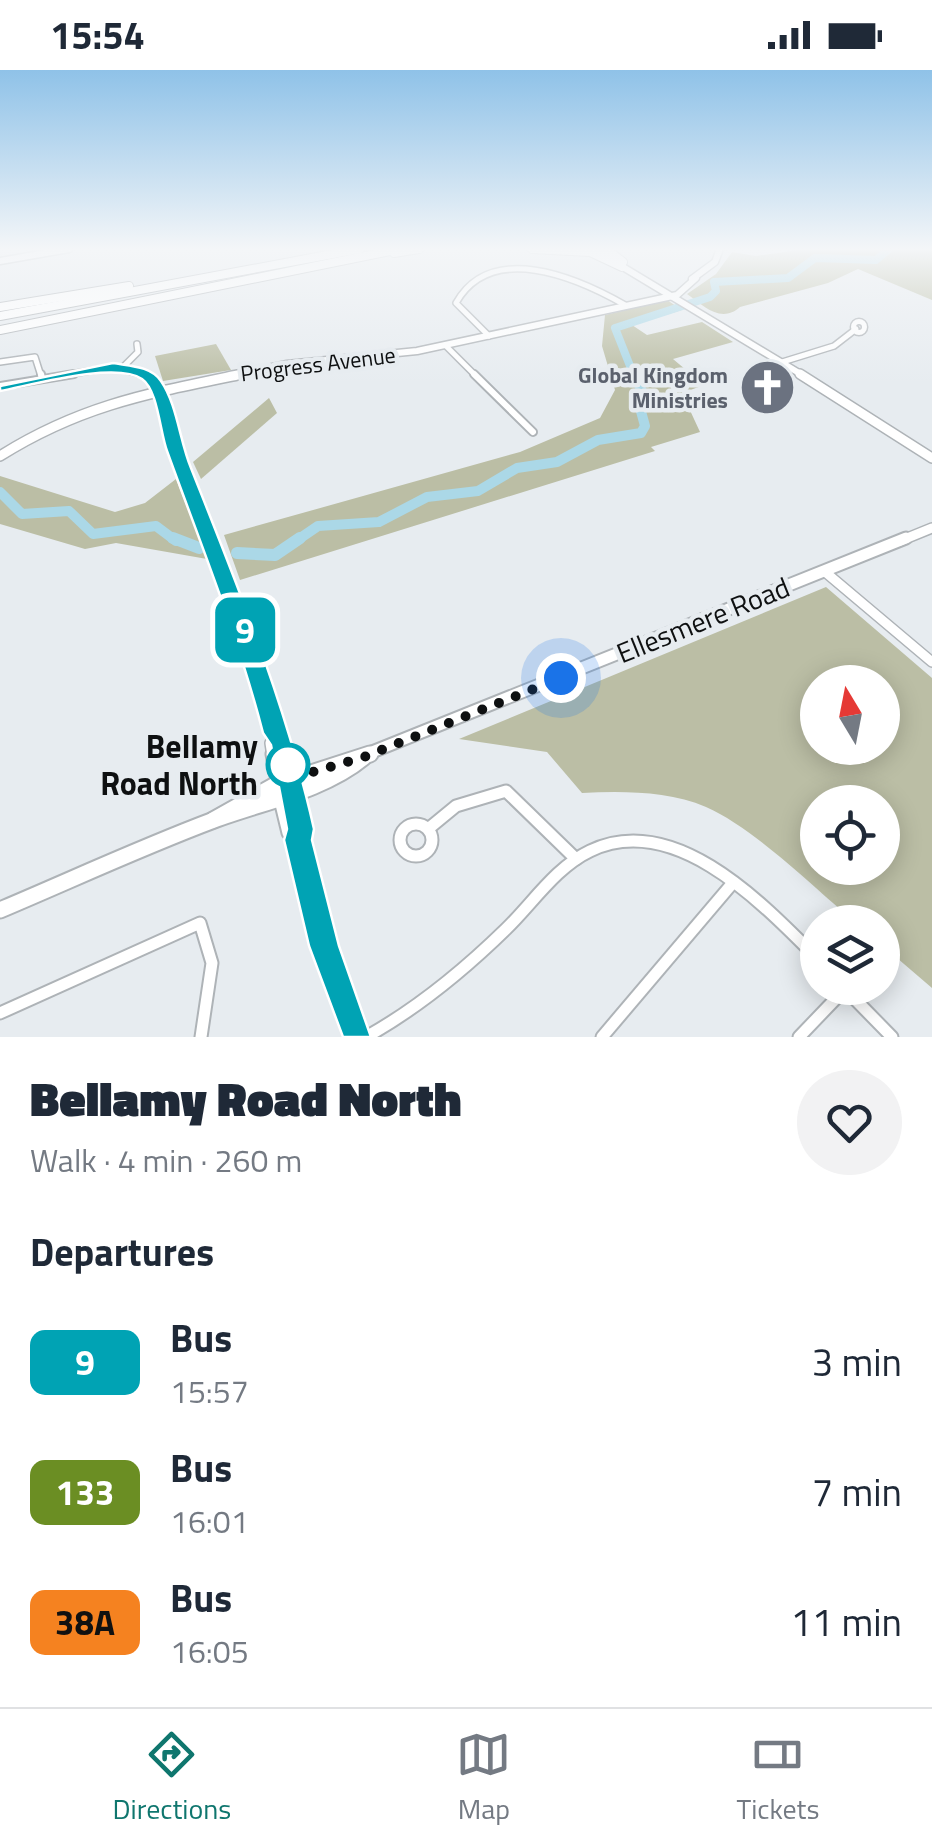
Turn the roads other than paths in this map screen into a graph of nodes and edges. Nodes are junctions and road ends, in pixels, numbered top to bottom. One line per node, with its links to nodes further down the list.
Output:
1 (117, 294): 11 (highway)
2 (128, 294): 11 (highway)
3 (135, 294): 11 (highway)
4 (176, 294): 11 (highway)
5 (460, 294): 13 (street)
6 (606, 294): 10 (street)
7 (670, 294): 9 (main road)
8 (684, 294): 9 (main road, Progress Avenue)
9 (680, 300): 10 (main road, Progress Avenue); 17 (main road)
10 (625, 305): 13 (main road, Progress Avenue)
11 (0, 319)
12 (856, 329): 17 (street)
13 (489, 336): 15 (main road, Progress Avenue)
14 (137, 344): 18 (street)
15 (446, 346): 21 (main road, Progress Avenue); 22 (street)
16 (0, 362): 19 (street)
17 (780, 362): 24 (main road)
18 (122, 368): 19 (street); 21 (street)
19 (42, 378): 20 (street)
20 (0, 386)
21 (159, 392): 23 (main road, Progress Avenue); 28 (street)
22 (533, 432)
23 (0, 456)
24 (932, 458)
25 (932, 528): 26 (main road, Ellesmere Road)
26 (824, 572): 27 (street); 28 (main road, Ellesmere Road)
27 (932, 662)
28 (286, 788): 32 (main road, Ellesmere Road); 38 (street)
29 (428, 829): 30 (street)
30 (576, 860): 31 (street); 39 (street)
31 (731, 885): 33 (street); 40 (street)
32 (0, 910)
33 (800, 944)
34 (829, 1005): 41 (street)
35 (861, 1005): 42 (street)
36 (0, 1013): 37 (street)
37 (200, 1037)
38 (355, 1037)
39 (366, 1037)
40 (602, 1037)
41 (799, 1037)
42 (892, 1037)

